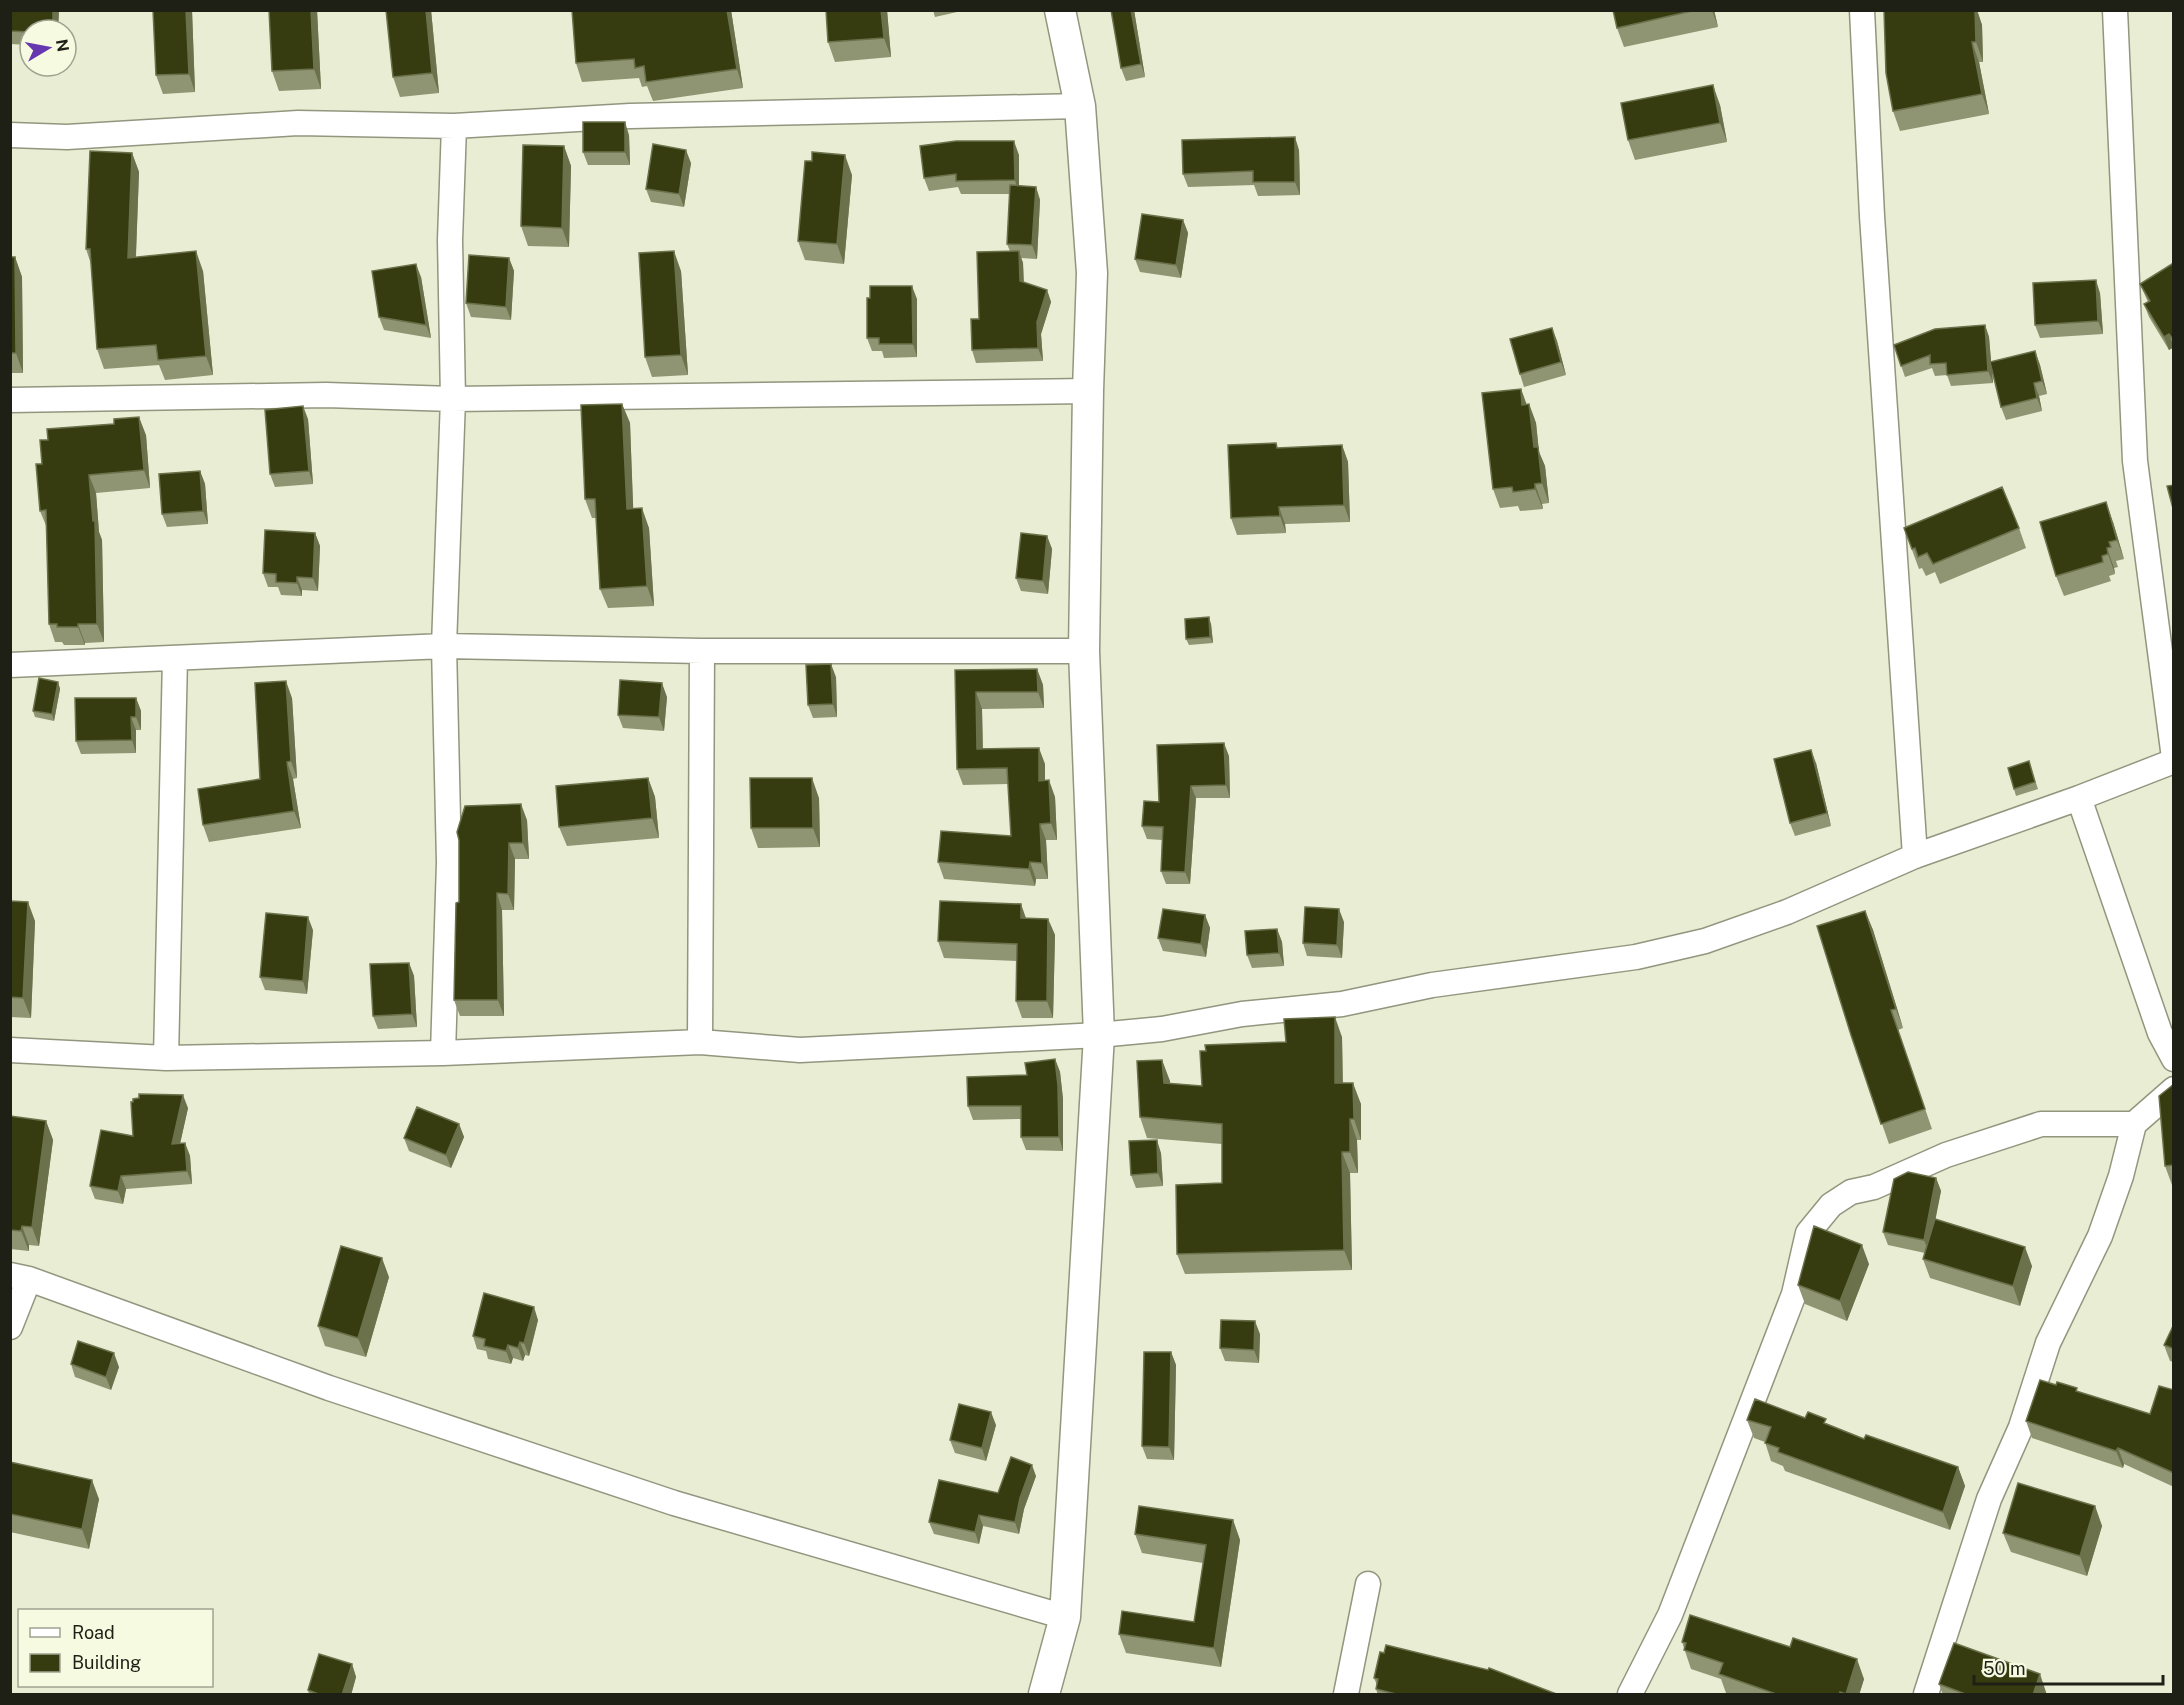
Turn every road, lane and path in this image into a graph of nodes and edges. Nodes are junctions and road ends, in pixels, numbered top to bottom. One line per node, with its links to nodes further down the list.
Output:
1 (1060, 10): 4 (street)
2 (1862, 10): 17 (street)
3 (2115, 10): 15 (street)
4 (1080, 106): 5 (street); 7 (street)
5 (454, 126): 6 (street); 8 (street)
6 (10, 135)
7 (1088, 391): 8 (street); 12 (street)
8 (453, 399): 9 (street); 10 (street)
9 (10, 400)
10 (444, 646): 11 (street); 13 (street); 21 (street)
11 (702, 651): 12 (street); 19 (street)
12 (1084, 651): 18 (street)
13 (175, 658): 14 (street); 22 (street)
14 (10, 665)
15 (2174, 759): 16 (street)
16 (2079, 798): 17 (street); 23 (street)
17 (1915, 856): 18 (street)
18 (1099, 1035): 19 (street); 29 (street)
19 (700, 1042): 21 (street)
20 (10, 1050): 22 (street)
21 (443, 1053): 22 (street)
22 (165, 1058)
23 (2174, 1059)
24 (2174, 1089): 25 (street)
25 (2134, 1124): 32 (street); 33 (street)
26 (20, 1277): 27 (street); 29 (street)
27 (10, 1327)
28 (1368, 1584): 31 (street)
29 (1065, 1617): 30 (street)
30 (1044, 1695)
31 (1346, 1695)
32 (1630, 1695)
33 (1926, 1695)

